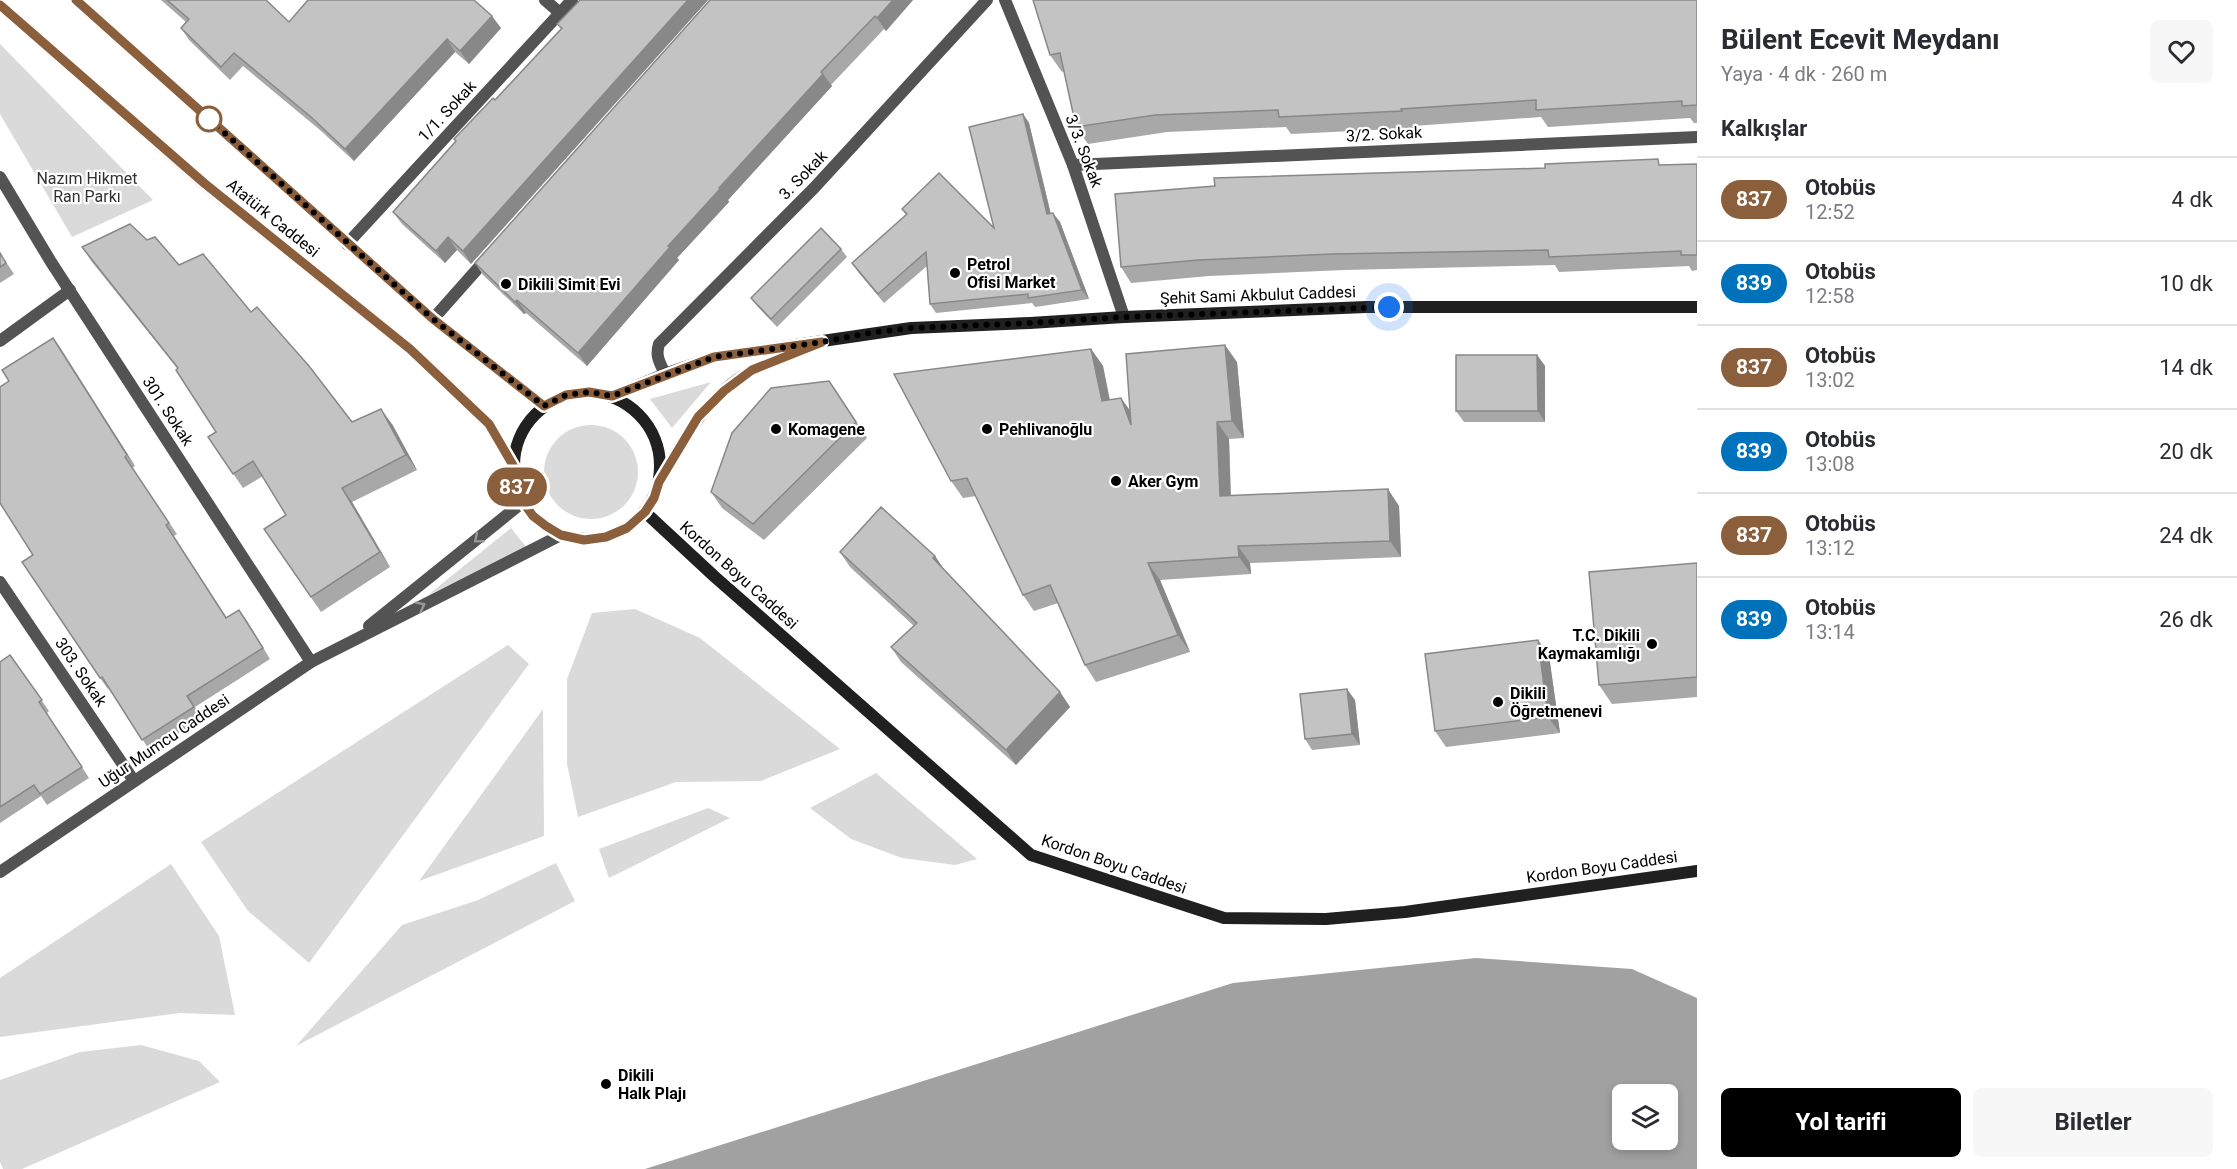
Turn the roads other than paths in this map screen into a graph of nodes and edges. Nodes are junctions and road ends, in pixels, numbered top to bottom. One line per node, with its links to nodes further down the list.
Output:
1 (75, 0): 11 (main road, Atatürk Caddesi)
2 (545, 0): 7 (street)
3 (572, 0): 7 (street, 1/1. Sokak)
4 (987, 0): 19 (street, 3. Sokak)
5 (1005, 0): 9 (street, 3/3. Sokak)
6 (0, 5): 22 (main road, Atatürk Caddesi)
7 (560, 14): 11 (street, 1/1. Sokak)
8 (1697, 136): 9 (street, 3/2. Sokak)
9 (1073, 165): 15 (street, 3/3. Sokak)
10 (0, 177): 13 (street, 301. Sokak)
11 (347, 244): 16 (main road, Atatürk Caddesi)
12 (495, 250): 16 (street)
13 (70, 290): 17 (street); 29 (street, 301. Sokak)
14 (1697, 307): 15 (main road, Şehit Sami Akbulut Caddesi)
15 (1124, 317): 18 (main road, Şehit Sami Akbulut Caddesi)
16 (433, 319): 21 (main road, Atatürk Caddesi)
17 (0, 341)
18 (822, 342): 19 (main road, Şehit Sami Akbulut Caddesi); 23 (main road, Şehit Sami Akbulut Caddesi)
19 (665, 374): 20 (main road, Şehit Sami Akbulut Caddesi)
20 (612, 396): 21 (main road); 23 (main road)
21 (544, 406): 22 (main road)
22 (514, 467): 24 (main road)
23 (659, 482): 25 (main road)
24 (523, 502): 26 (main road); 28 (street, Uğur Mumcu Caddesi, one-way to 28)
25 (645, 512): 26 (main road); 31 (main road, Kordon Boyu Caddesi)
26 (561, 535): 28 (street, Uğur Mumcu Caddesi, one-way to 26)
27 (0, 582): 30 (street, 303. Sokak)
28 (350, 642): 29 (street, Uğur Mumcu Caddesi)
29 (311, 662): 30 (street, Uğur Mumcu Caddesi)
30 (134, 781): 32 (street, Uğur Mumcu Caddesi)
31 (1697, 871)
32 (0, 872)

